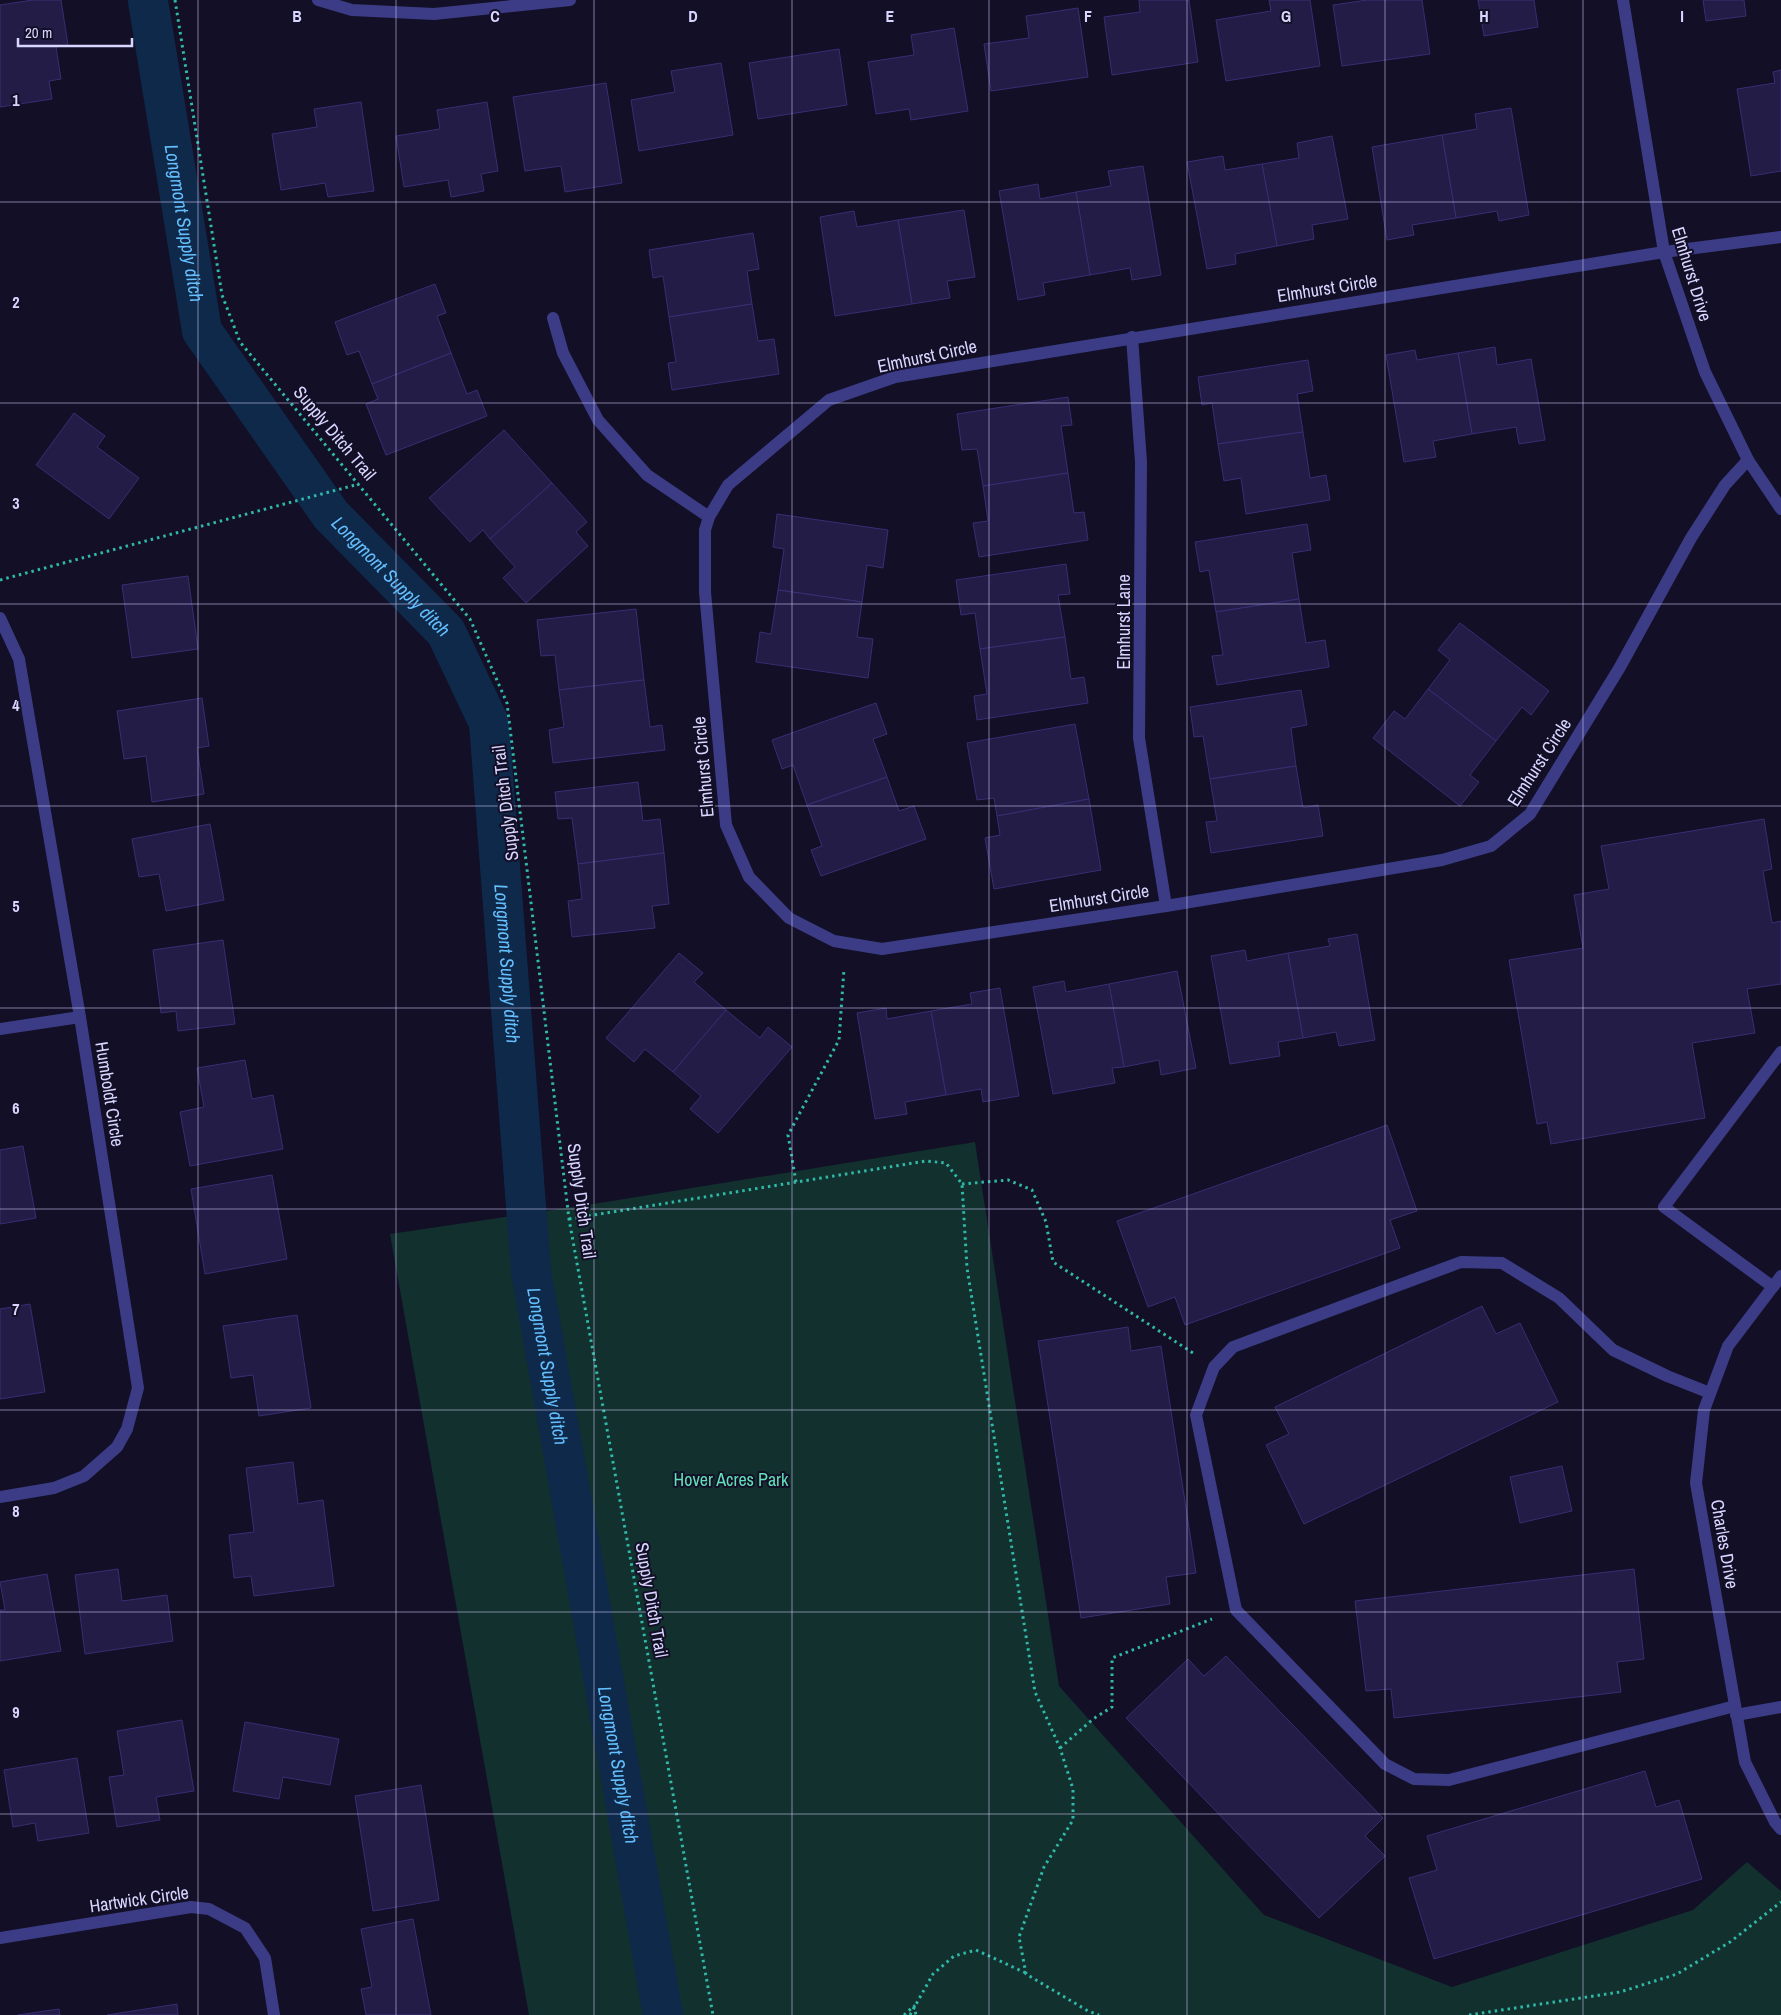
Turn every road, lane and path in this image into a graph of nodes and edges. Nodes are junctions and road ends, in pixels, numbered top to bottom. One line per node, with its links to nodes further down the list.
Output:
1 (175, 0): 10 (path, Supply Ditch Trail)
2 (318, 0): 4 (street)
3 (1623, 0): 6 (street, Elmhurst Drive)
4 (563, 1)
5 (1781, 237): 6 (street, Elmhurst Circle)
6 (1664, 252): 8 (street, Elmhurst Circle); 9 (street, Elmhurst Drive)
7 (553, 318): 12 (street)
8 (1132, 337): 12 (street, Elmhurst Circle); 15 (street, Elmhurst Lane)
9 (1748, 460): 11 (street, Elmhurst Drive); 15 (street, Elmhurst Circle)
10 (360, 484): 13 (path); 22 (path, Supply Ditch Trail)
11 (1781, 509)
12 (710, 517): 16 (street, Elmhurst Circle)
13 (0, 580)
14 (0, 618): 17 (street, Humboldt Circle)
15 (1166, 906): 16 (street, Elmhurst Circle)
16 (846, 943): 20 (path)
17 (80, 1017): 18 (street); 27 (street, Humboldt Circle)
18 (0, 1029)
19 (1781, 1052): 24 (street)
20 (796, 1182): 21 (path); 22 (path)
21 (962, 1184): 25 (path); 31 (path)
22 (569, 1219): 37 (path, Supply Ditch Trail)
23 (1781, 1276): 24 (street, Charles Drive)
24 (1773, 1287): 26 (street, Charles Drive)
25 (1214, 1367): 26 (street); 28 (street)
26 (1710, 1393): 30 (street, Charles Drive)
27 (0, 1497)
28 (1236, 1610): 30 (street); 31 (path)
29 (1781, 1706): 30 (street)
30 (1736, 1711): 32 (street, Charles Drive)
31 (1060, 1748): 35 (path)
32 (1781, 1829)
33 (1781, 1902): 43 (path)
34 (0, 1938): 38 (street, Hartwick Circle)
35 (1026, 1974): 36 (path); 42 (path)
36 (914, 2006): 39 (path); 40 (path); 41 (path)
37 (713, 2014)
38 (274, 2015)
39 (904, 2015)
40 (910, 2015)
41 (916, 2015)
42 (1099, 2015)
43 (1469, 2015)

